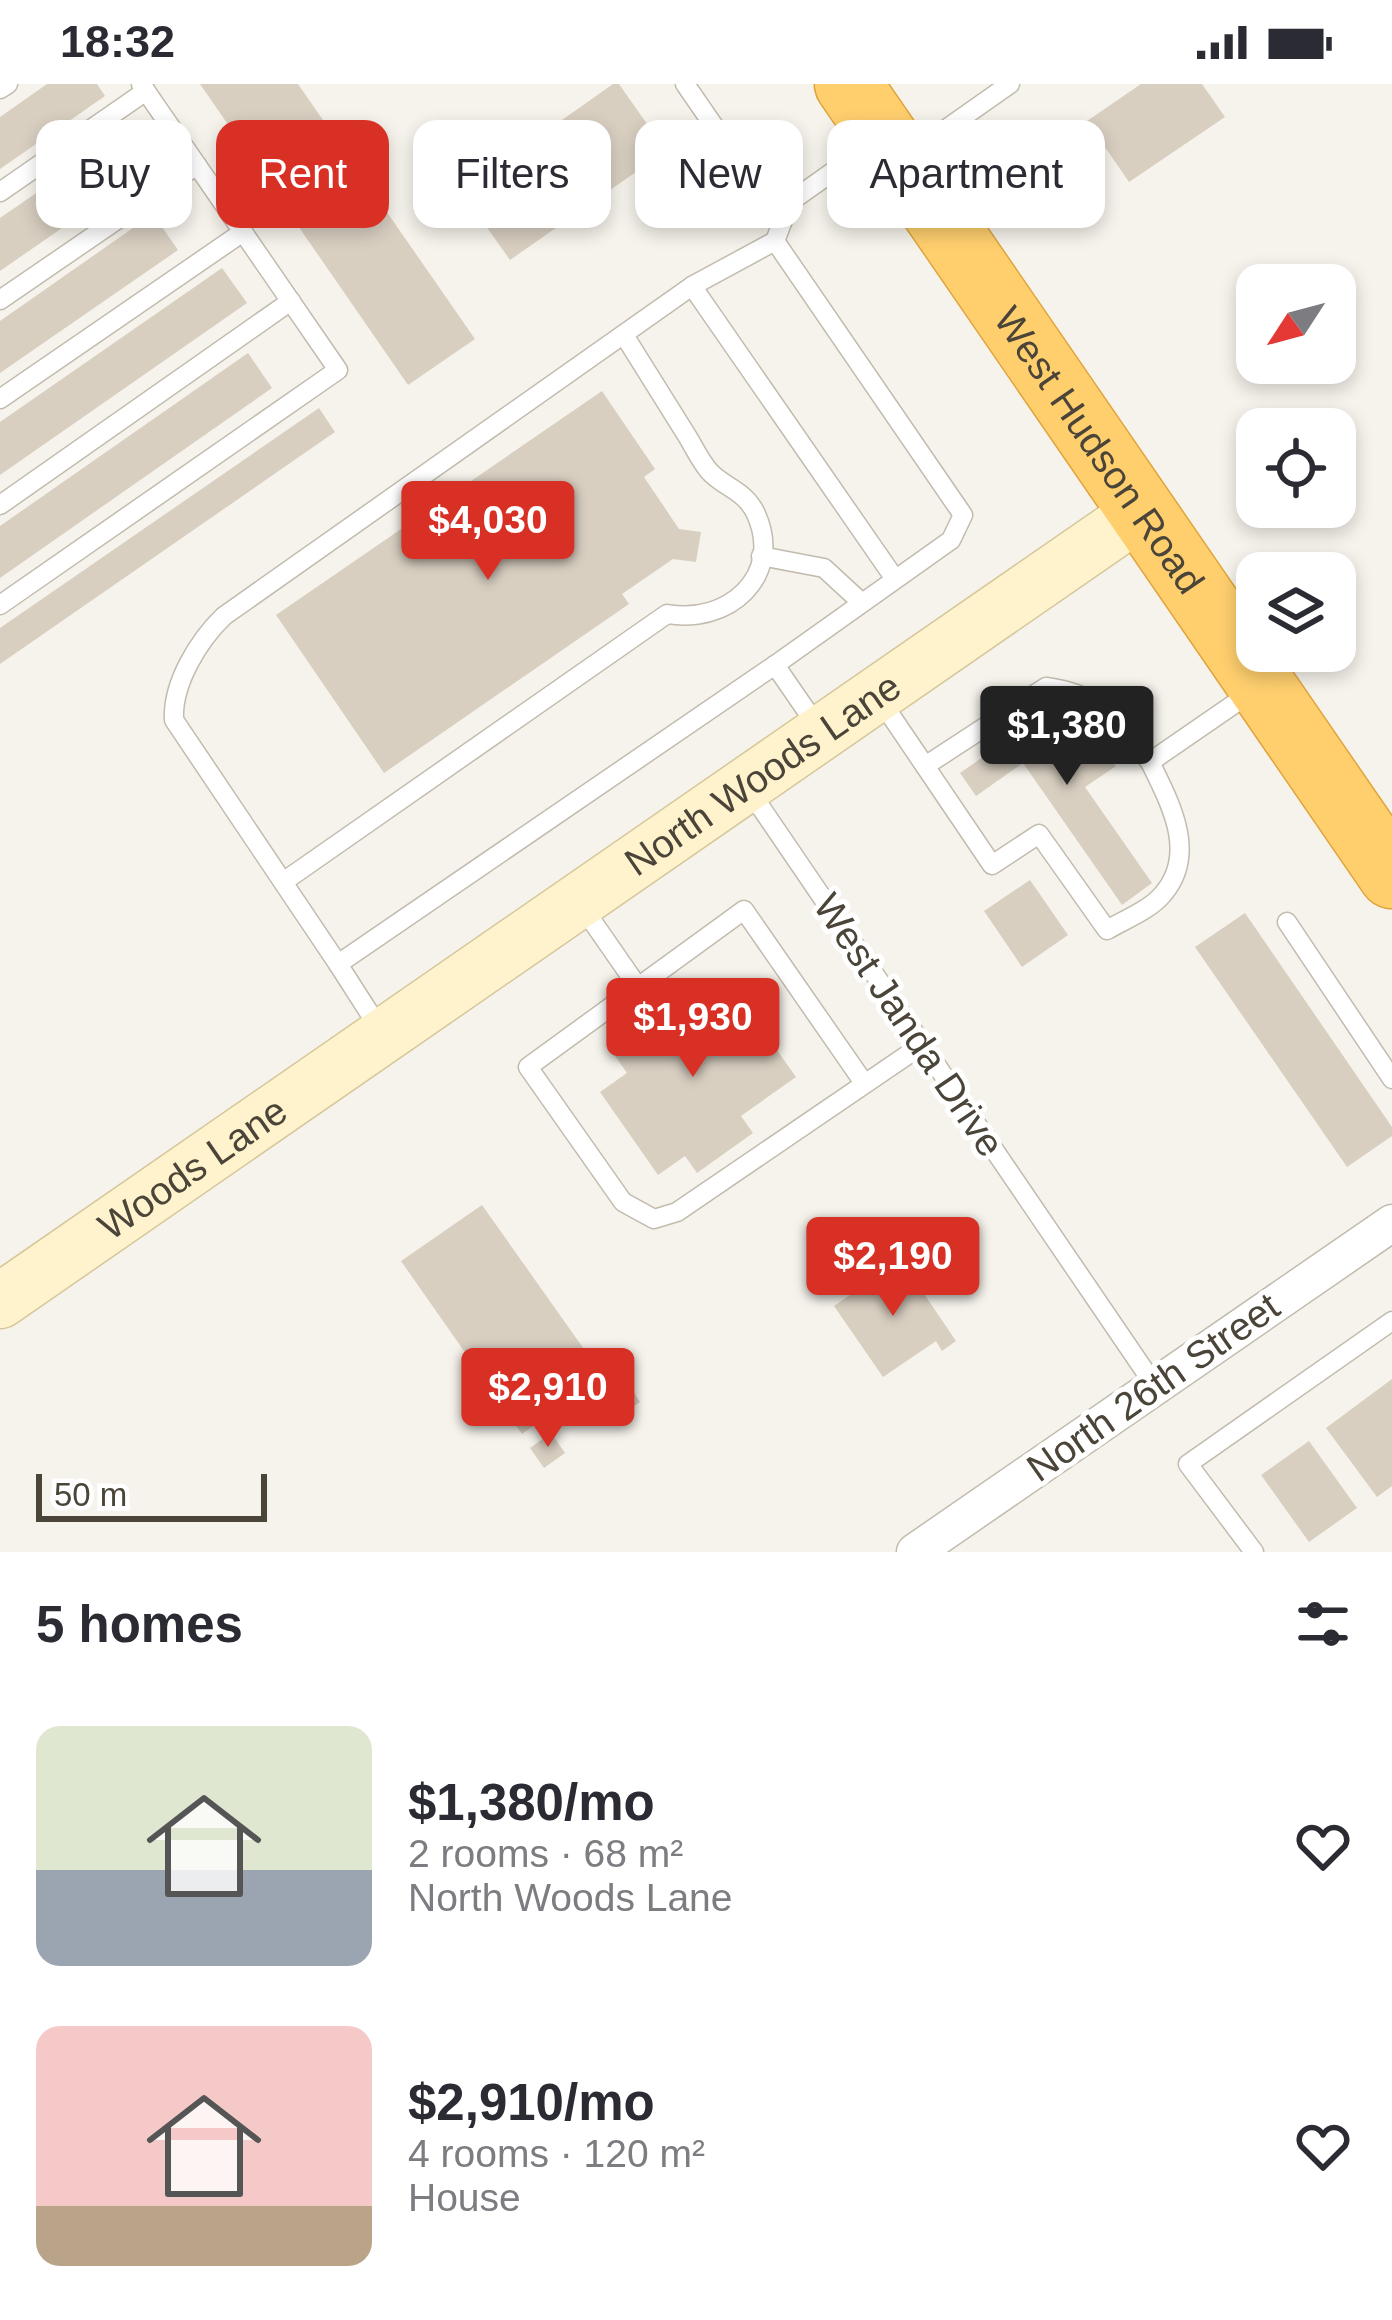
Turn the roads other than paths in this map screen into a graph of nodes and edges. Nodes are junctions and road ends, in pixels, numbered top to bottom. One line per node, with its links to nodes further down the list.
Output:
1 (8, 84): 5 (lane)
2 (685, 84): 6 (lane)
3 (1010, 84): 7 (lane)
4 (143, 87): 8 (lane); 11 (lane)
5 (0, 89)
6 (710, 120)
7 (899, 120)
8 (197, 165): 14 (lane); 17 (lane)
9 (827, 170): 10 (lane)
10 (803, 191)
11 (0, 192)
12 (780, 228): 15 (lane)
13 (947, 228): 22 (highway, West Hudson Road)
14 (243, 232): 18 (lane); 20 (lane)
15 (775, 241): 16 (lane); 24 (lane)
16 (692, 286): 19 (lane); 24 (lane)
17 (0, 300)
18 (291, 301): 21 (lane); 26 (lane)
19 (624, 335): 23 (lane); 35 (lane)
20 (0, 399)
21 (0, 505)
22 (1142, 512): 28 (highway, West Hudson Road); 29 (street, North Woods Lane)
23 (761, 556): 25 (lane); 35 (lane)
24 (896, 579): 25 (lane)
25 (862, 603): 27 (lane)
26 (0, 605)
27 (775, 665): 30 (lane); 38 (lane)
28 (1262, 685): 31 (lane); 34 (highway, West Hudson Road)
29 (875, 693): 30 (street, North Woods Lane); 32 (lane)
30 (820, 730): 33 (street, North Woods Lane)
31 (1150, 762): 32 (lane); 32 (lane)
32 (925, 766)
33 (744, 784): 36 (street, North Woods Lane); 41 (lane, West Janda Drive)
34 (1392, 875)
35 (283, 882): 38 (lane)
36 (578, 902): 39 (lane); 40 (street, North Woods Lane)
37 (1288, 922): 42 (lane)
38 (338, 964): 40 (lane)
39 (638, 987): 43 (lane); 43 (lane)
40 (382, 1034): 45 (street, Woods Lane)
41 (922, 1045): 43 (lane); 47 (lane, West Janda Drive)
42 (1389, 1068)
43 (863, 1083)
44 (1392, 1223): 47 (street, North 26th Street)
45 (0, 1301)
46 (1392, 1321): 49 (lane)
47 (1155, 1386): 48 (street, North 26th Street)
48 (915, 1552)
49 (1253, 1552)

